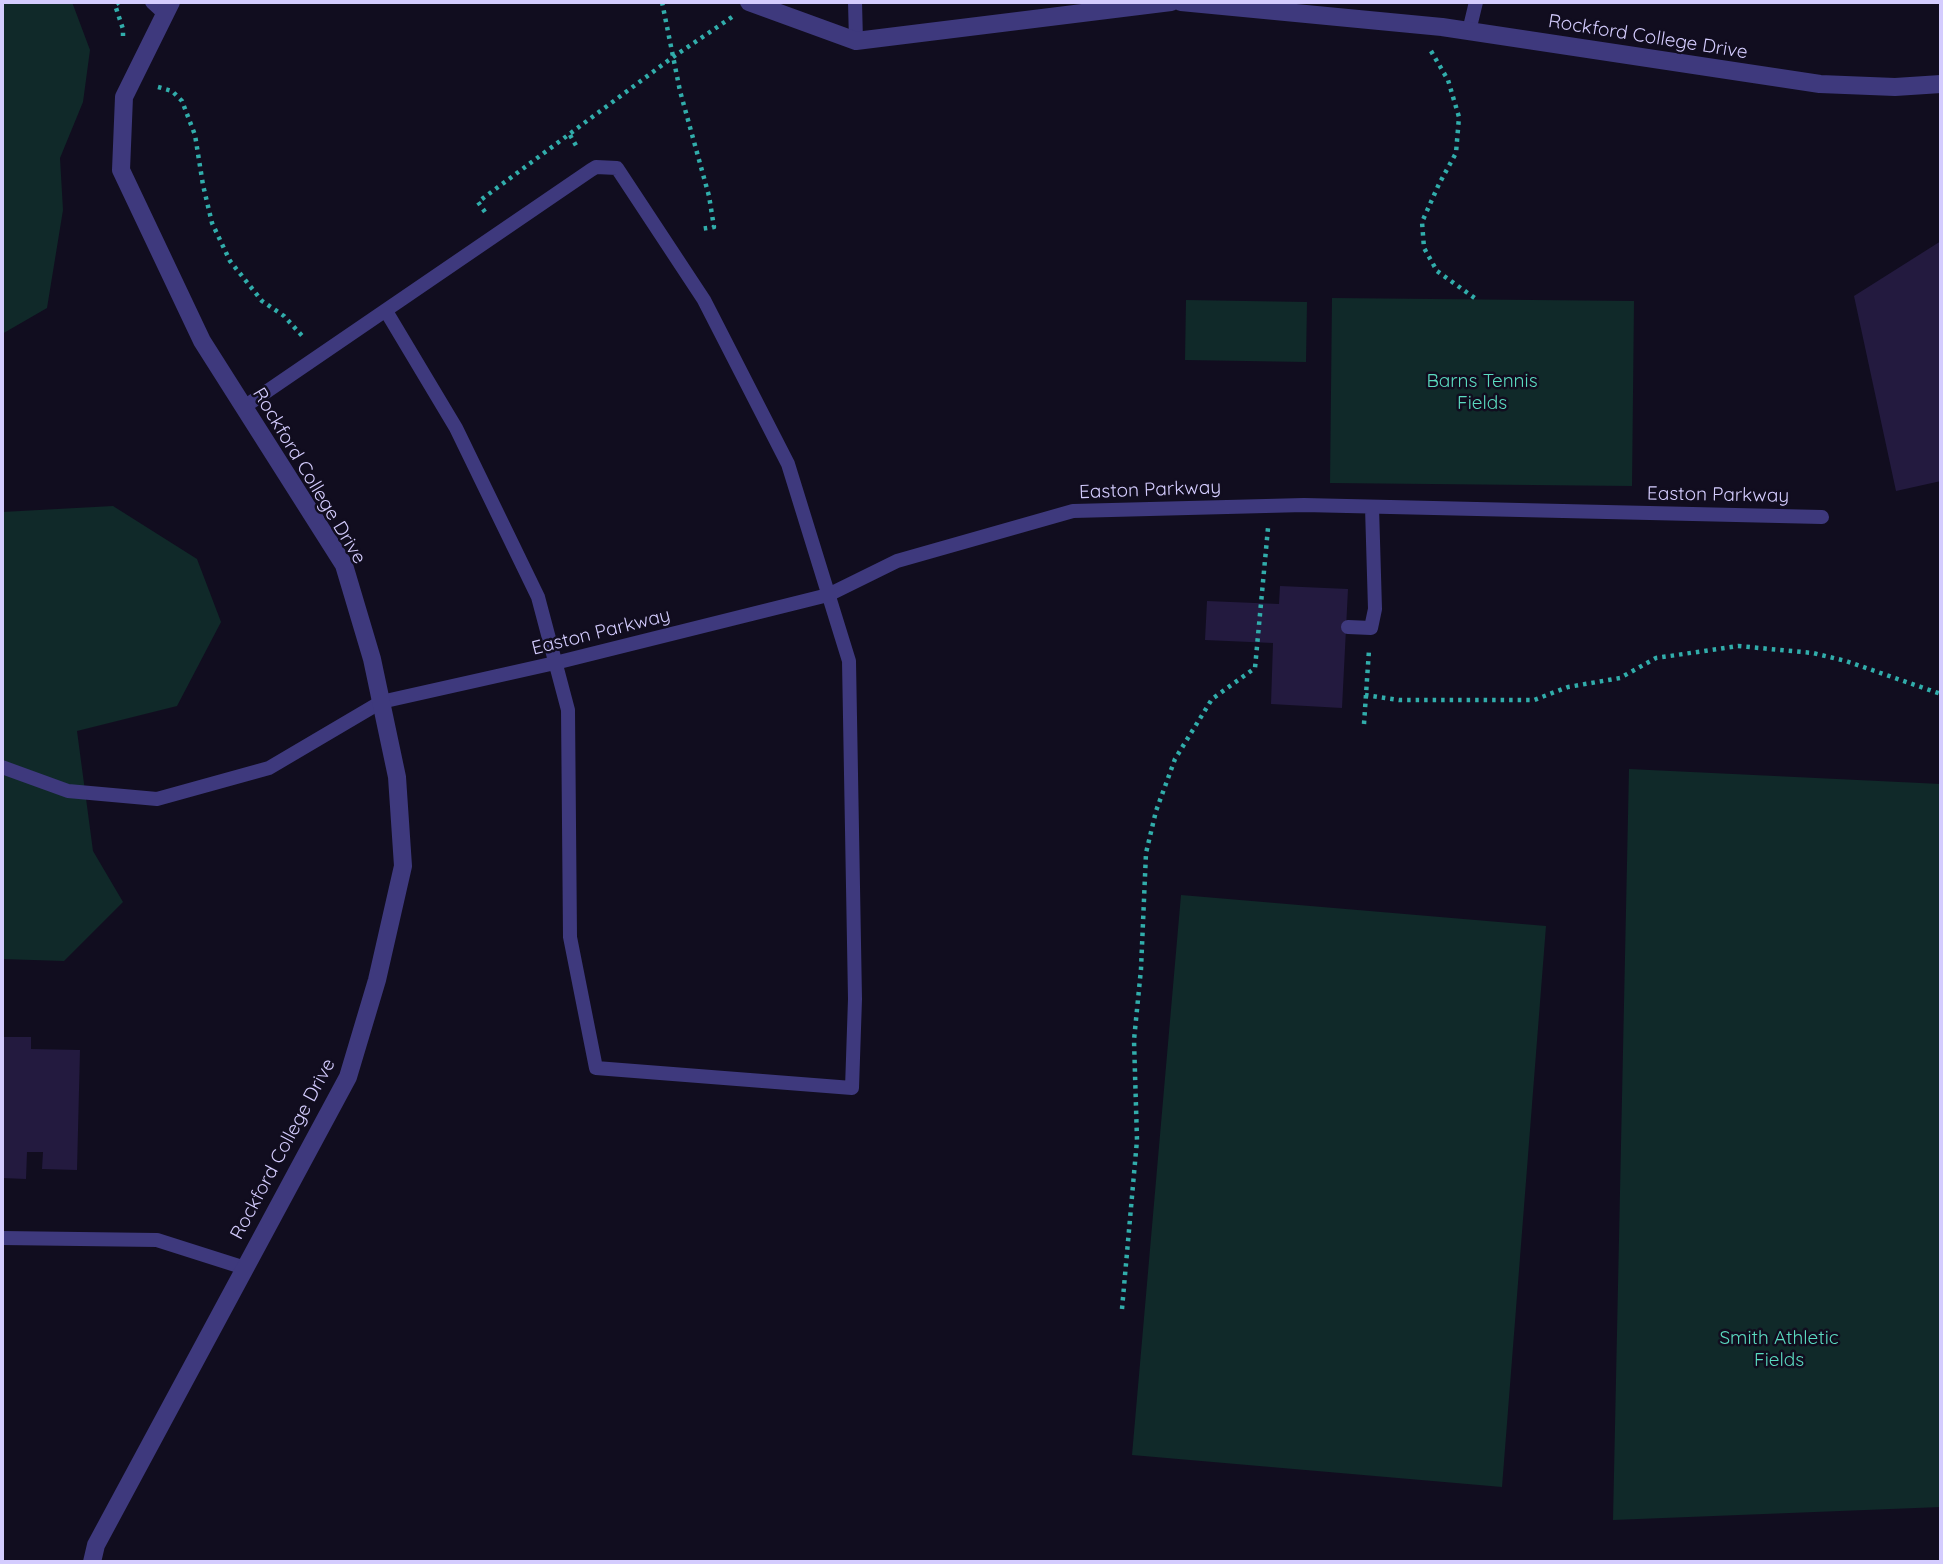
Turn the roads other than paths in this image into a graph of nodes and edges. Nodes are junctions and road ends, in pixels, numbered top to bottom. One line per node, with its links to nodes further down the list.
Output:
1 (855, 2): 8 (lane)
2 (1171, 2): 8 (street)
3 (1181, 2): 7 (street, Rockford College Drive)
4 (1476, 2): 7 (lane)
5 (751, 3): 8 (street)
6 (163, 6): 11 (street, Rockford College Drive)
7 (1469, 31): 9 (street, Rockford College Drive)
8 (856, 41)
9 (1941, 84)
10 (386, 311): 11 (lane); 14 (lane); 16 (lane)
11 (244, 407): 17 (street, Rockford College Drive)
12 (1371, 507): 13 (lane, Easton Parkway); 14 (lane, Easton Parkway); 15 (lane)
13 (1822, 517)
14 (828, 595): 16 (lane, Easton Parkway); 16 (lane)
15 (1348, 627)
16 (555, 663): 17 (lane, Easton Parkway)
17 (381, 702): 18 (lane, Easton Parkway); 20 (street, Rockford College Drive)
18 (2, 767)
19 (2, 1238): 20 (lane)
20 (245, 1268): 21 (street, Rockford College Drive)
21 (92, 1562)

